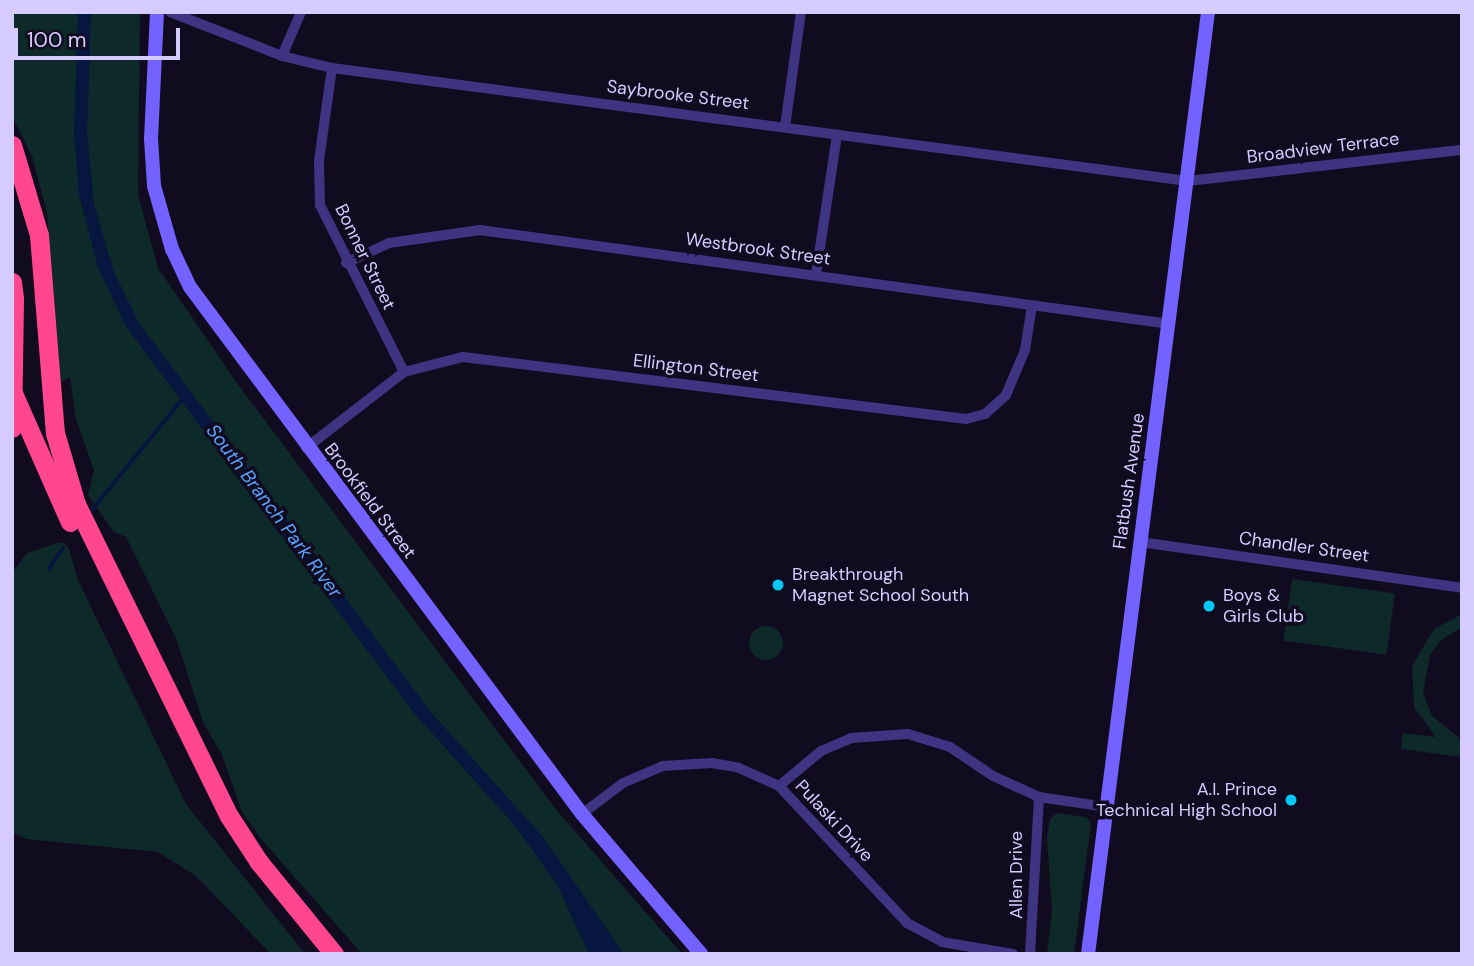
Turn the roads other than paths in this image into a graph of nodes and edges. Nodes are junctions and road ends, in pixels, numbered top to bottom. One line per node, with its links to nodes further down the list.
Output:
1 (157, 12): 21 (street, Brookfield Street)
2 (170, 12): 6 (street, Saybrooke Street)
3 (301, 12): 6 (street)
4 (802, 12): 8 (street)
5 (1208, 12): 12 (street, Flatbush Avenue)
6 (282, 56): 7 (street, Saybrooke Street)
7 (331, 68): 8 (street, Saybrooke Street); 13 (street, Bonner Street)
8 (785, 127): 9 (street, Saybrooke Street)
9 (837, 135): 12 (street, Saybrooke Street); 14 (street)
10 (12, 145): 29 (highway)
11 (1462, 150): 12 (street, Broadview Terrace)
12 (1188, 181): 17 (street, Flatbush Avenue)
13 (346, 263): 14 (street, Westbrook Street); 18 (street, Bonner Street)
14 (816, 274): 16 (street, Westbrook Street)
15 (13, 290): 20 (highway, bridge)
16 (1032, 306): 17 (street, Westbrook Street); 18 (street, Ellington Street)
17 (1170, 324): 22 (street, Flatbush Avenue)
18 (404, 372): 21 (street, Ellington Street)
19 (12, 392): 28 (highway)
20 (12, 428)
21 (306, 447): 27 (street, Brookfield Street)
22 (1140, 542): 23 (street, Chandler Street); 26 (street, Flatbush Avenue)
23 (1462, 588)
24 (779, 786): 25 (street); 27 (street, Pulaski Drive); 31 (street, Pulaski Drive)
25 (1039, 797): 26 (street); 32 (street, Allen Drive)
26 (1107, 807): 33 (street, Flatbush Avenue)
27 (582, 814): 30 (street, Brookfield Street)
28 (318, 954)
29 (334, 954)
30 (701, 954)
31 (1013, 954)
32 (1030, 954)
33 (1088, 954)

